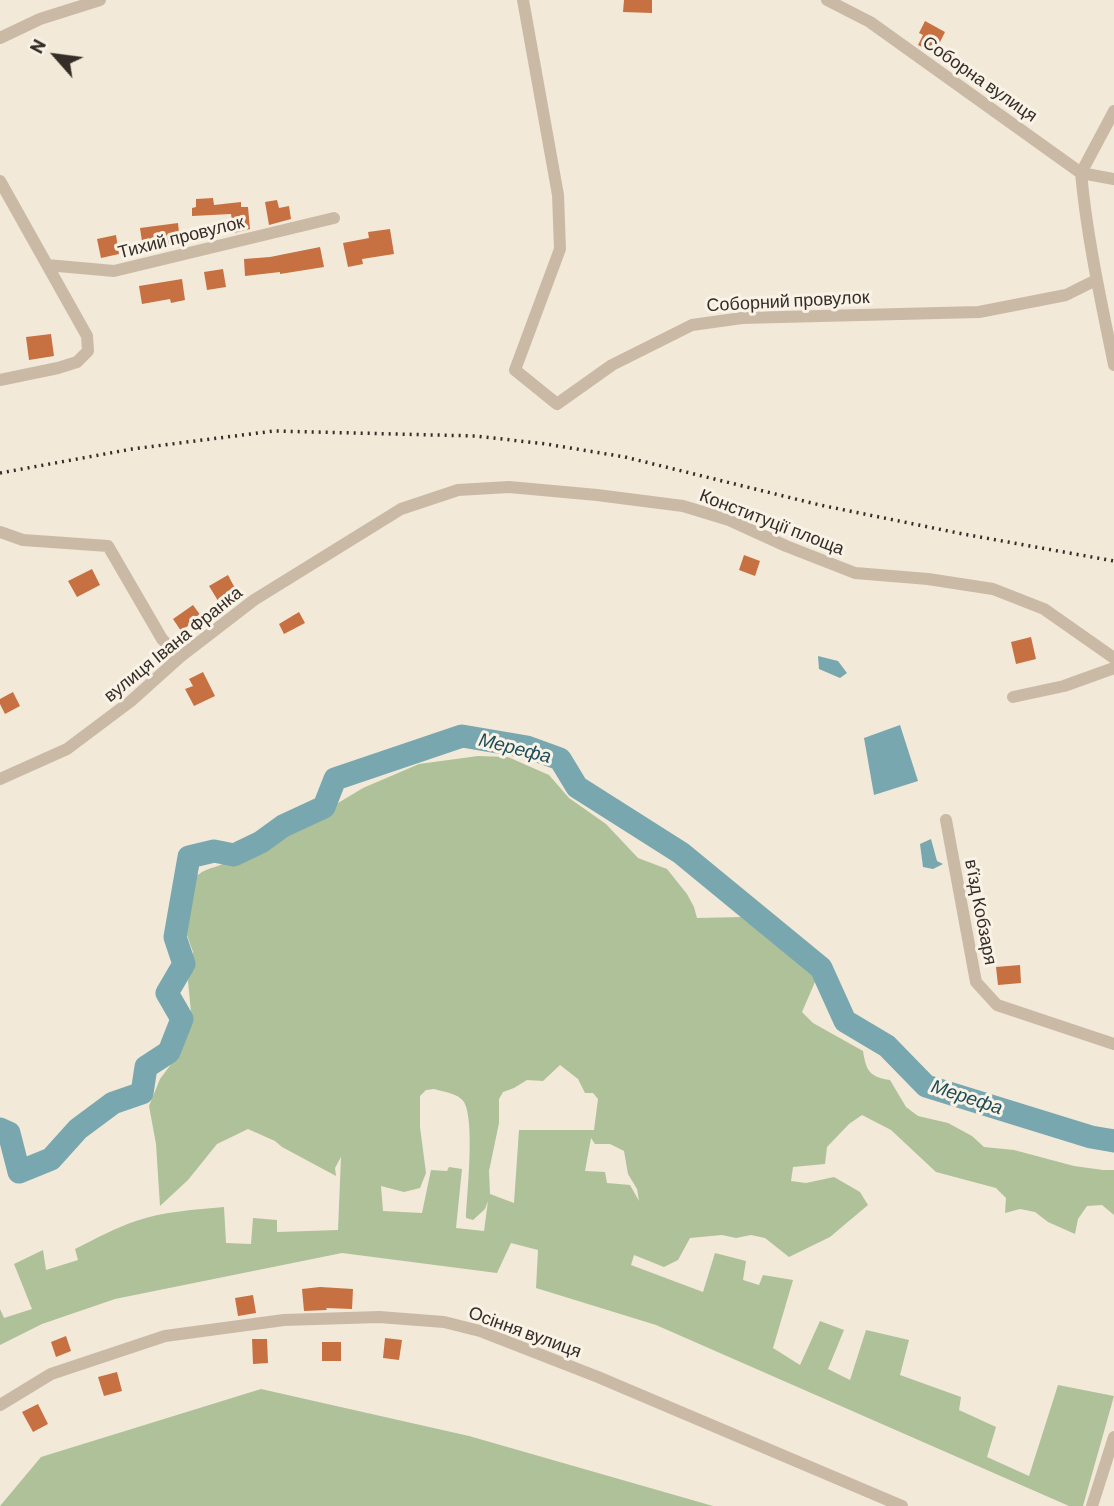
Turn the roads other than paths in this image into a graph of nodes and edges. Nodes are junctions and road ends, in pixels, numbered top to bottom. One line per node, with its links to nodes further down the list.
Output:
1 (100, 0): 4 (street)
2 (523, 0): 11 (street, Соборний провулок)
3 (827, 0): 6 (street, Соборна вулиця)
4 (0, 38)
5 (1114, 111): 6 (street)
6 (1081, 173): 7 (street, Соборна вулиця); 11 (street)
7 (1114, 178)
8 (0, 181): 10 (street)
9 (334, 218): 10 (street, Тихий провулок)
10 (47, 265): 13 (street)
11 (1096, 280): 12 (street)
12 (1114, 365)
13 (0, 380)
14 (401, 509): 16 (street, вулиця Івана Франка); 17 (street, Конституції площа)
15 (0, 532): 16 (street)
16 (180, 657): 20 (street, вулиця Івана Франка)
17 (1114, 658)
18 (1114, 668): 19 (street)
19 (1013, 697)
20 (0, 779)
21 (946, 820): 22 (street, в’їзд Кобзаря)
22 (1114, 1044)
23 (0, 1405): 25 (street, Осіння вулиця)
24 (1114, 1437): 26 (street)
25 (902, 1506)
26 (1092, 1506)

